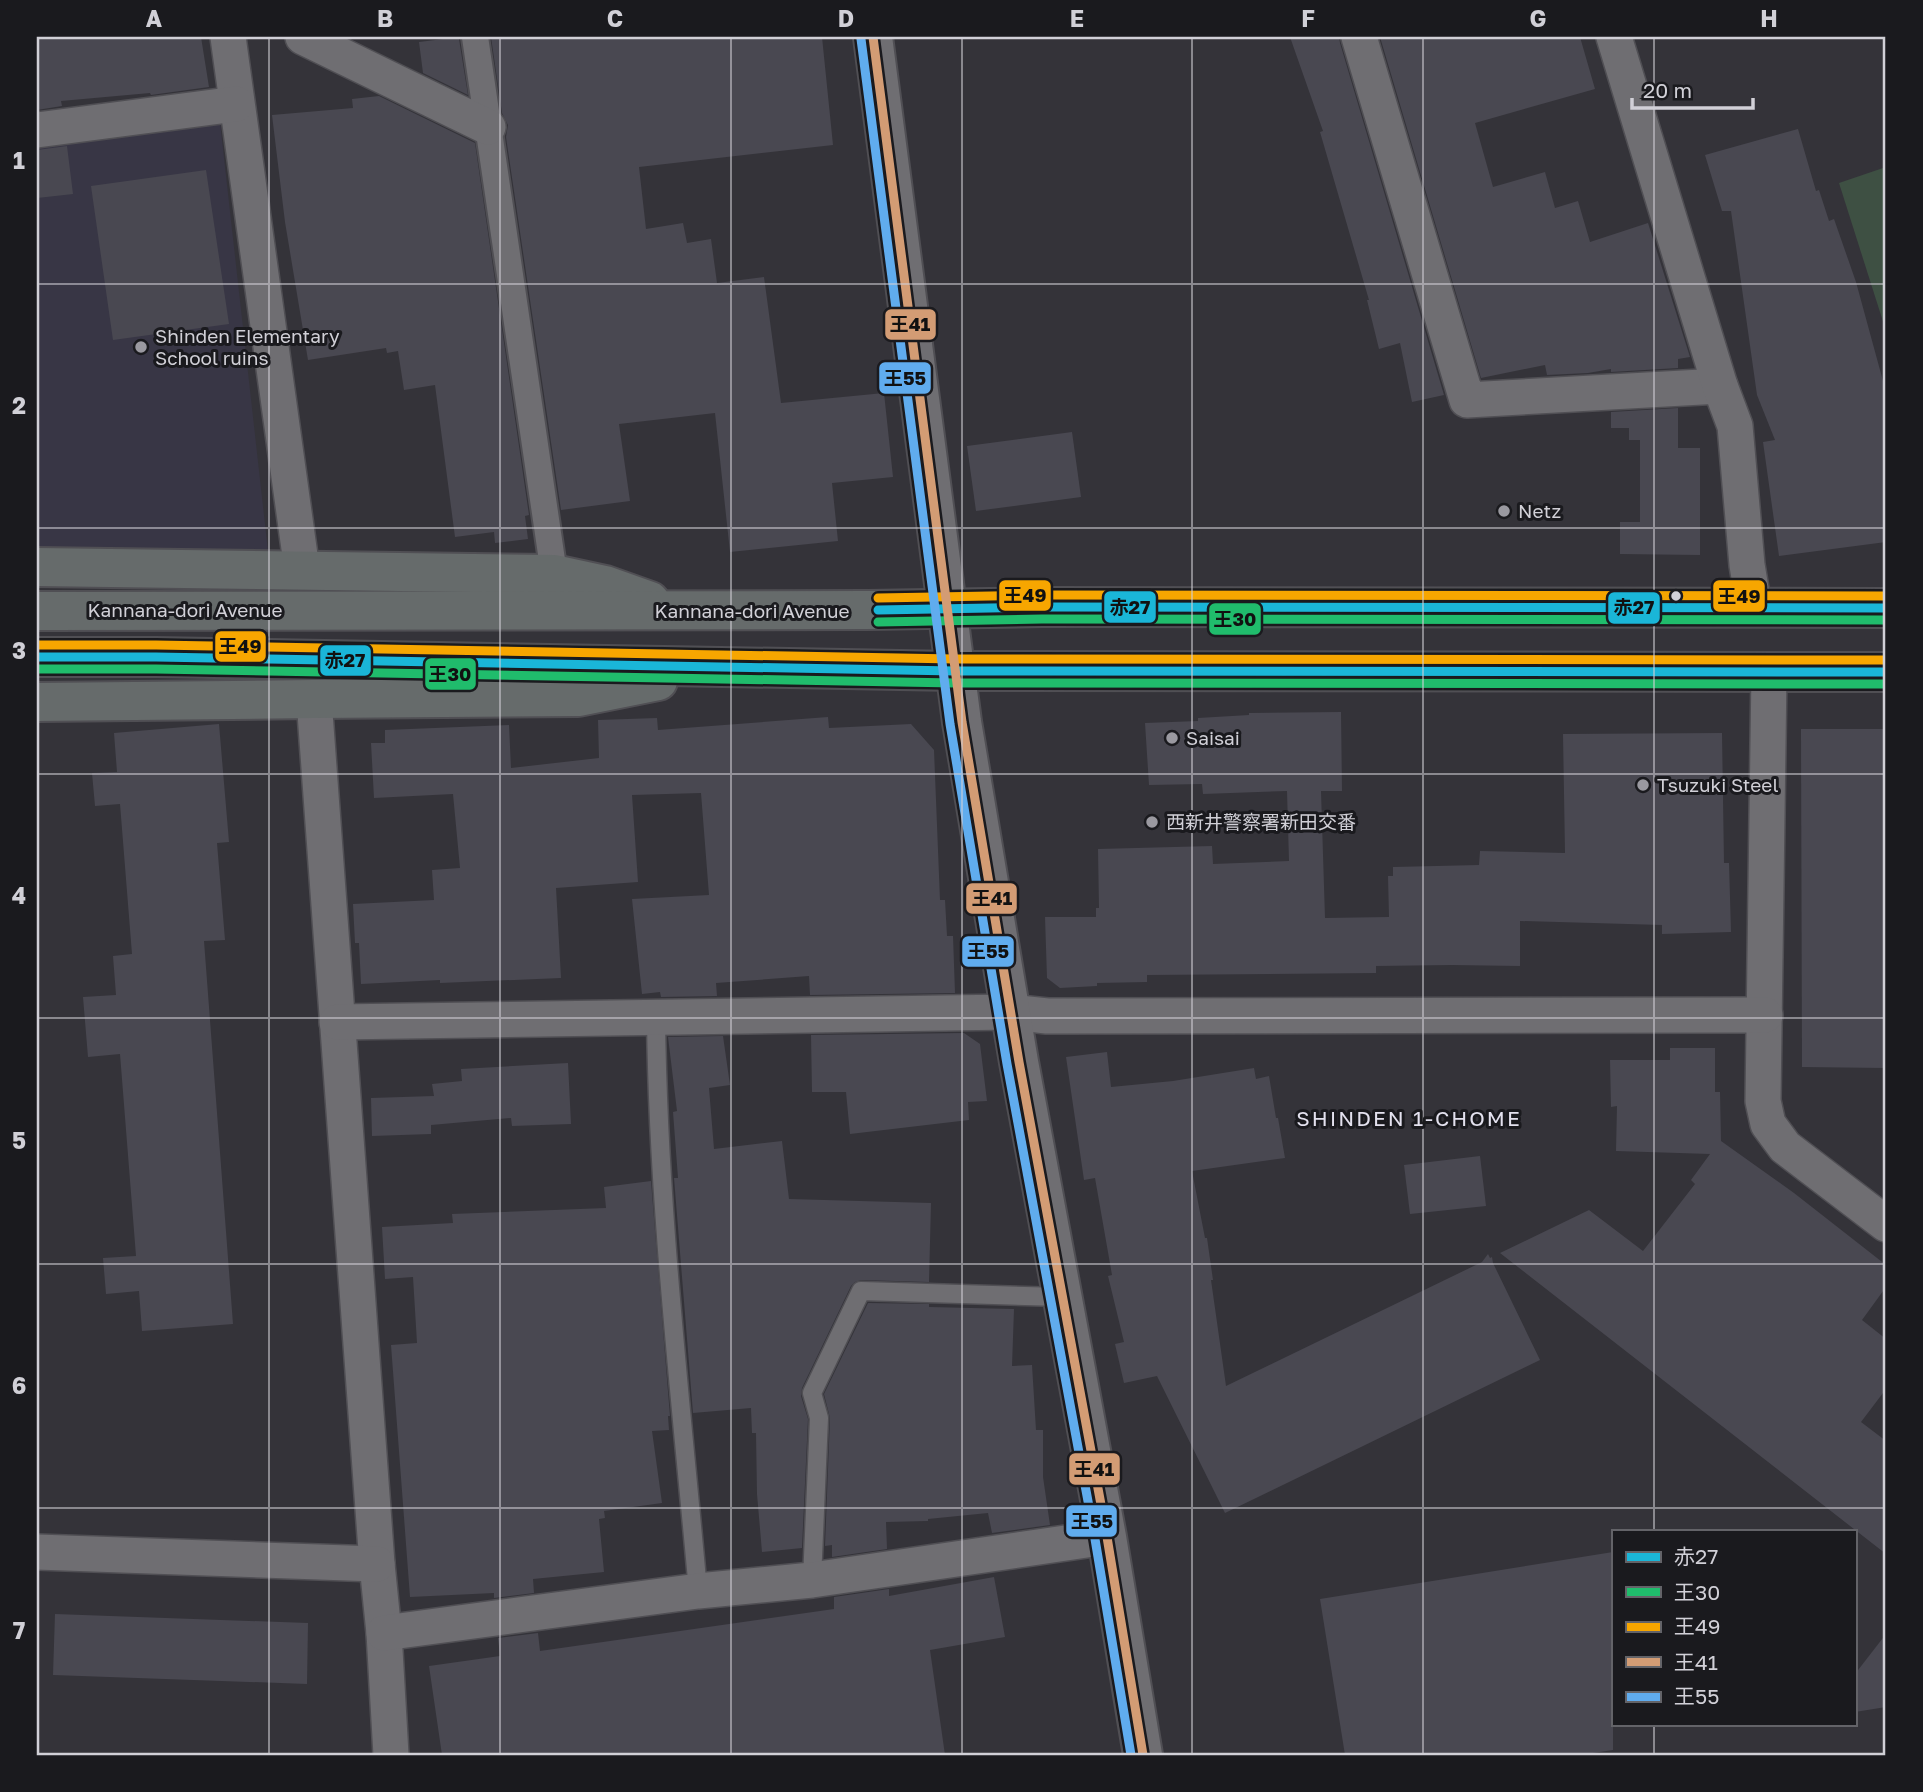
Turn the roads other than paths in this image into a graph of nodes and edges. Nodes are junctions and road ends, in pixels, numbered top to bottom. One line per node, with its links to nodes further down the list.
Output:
1 (228, 37): 7 (street)
2 (303, 37): 8 (street)
3 (475, 37): 8 (street)
4 (873, 37): 16 (street)
5 (1359, 37): 10 (street)
6 (1614, 37): 10 (street)
7 (236, 104): 9 (street); 12 (street)
8 (488, 127): 13 (street)
9 (37, 130)
10 (1720, 386): 14 (street)
11 (37, 567): 12 (main road)
12 (302, 570): 13 (main road)
13 (554, 574): 18 (main road)
14 (1754, 607): 15 (main road, Kannana-dori Avenue); 16 (main road, Kannana-dori Avenue)
15 (1886, 608)
16 (947, 609): 18 (main road, Kannana-dori Avenue); 21 (street)
17 (37, 611): 18 (main road, Kannana-dori Avenue)
18 (678, 611)
19 (37, 657): 20 (main road)
20 (704, 667): 21 (main road); 24 (main road)
21 (955, 671): 23 (main road); 26 (street)
22 (1886, 672): 23 (main road)
23 (1769, 673): 27 (street)
24 (314, 699): 25 (main road); 29 (street)
25 (37, 702)
26 (1011, 1012): 27 (street); 28 (street); 31 (street)
27 (1765, 1015): 30 (street)
28 (656, 1017): 29 (street); 36 (lane)
29 (337, 1022): 34 (street)
30 (1886, 1224)
31 (1061, 1297): 32 (street); 35 (lane)
32 (1107, 1538): 35 (street); 39 (street)
33 (37, 1552): 34 (street)
34 (377, 1564): 37 (street)
35 (812, 1580): 36 (street)
36 (698, 1591): 37 (street)
37 (384, 1633): 38 (street)
38 (391, 1755)
39 (1143, 1755)

